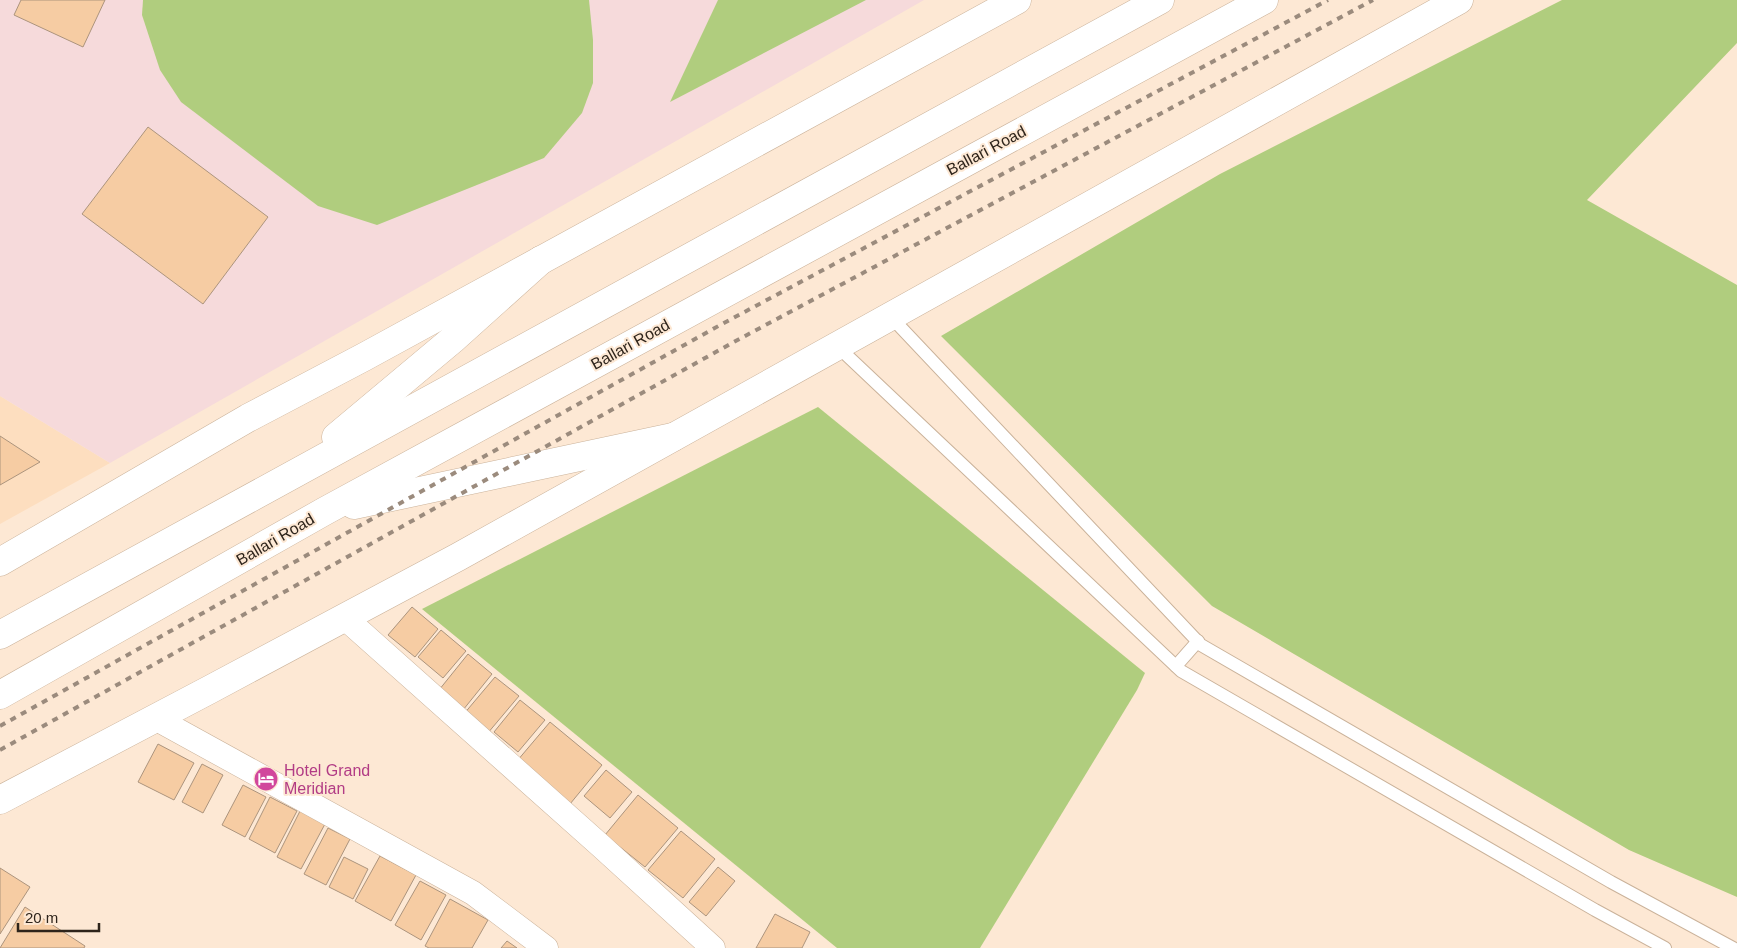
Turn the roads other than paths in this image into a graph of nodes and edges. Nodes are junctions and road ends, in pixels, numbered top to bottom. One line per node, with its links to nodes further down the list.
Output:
1 (1017, 0): 5 (main road)
2 (1160, 0): 9 (main road)
3 (1264, 0): 10 (main road, Ballari Road)
4 (1459, 0): 6 (main road)
5 (541, 260): 9 (main road); 11 (main road)
6 (890, 316): 7 (main road); 14 (lane)
7 (837, 346): 8 (main road); 15 (lane)
8 (673, 437): 10 (main road); 12 (main road)
9 (287, 478): 13 (main road)
10 (325, 511): 16 (main road, Ballari Road)
11 (0, 562)
12 (345, 618): 17 (main road); 20 (street)
13 (0, 635)
14 (1198, 641): 15 (lane); 22 (lane)
15 (1176, 666): 21 (lane)
16 (0, 695)
17 (156, 718): 18 (main road); 19 (street)
18 (0, 800)
19 (546, 948)
20 (713, 948)
21 (1665, 948)
22 (1733, 948)

